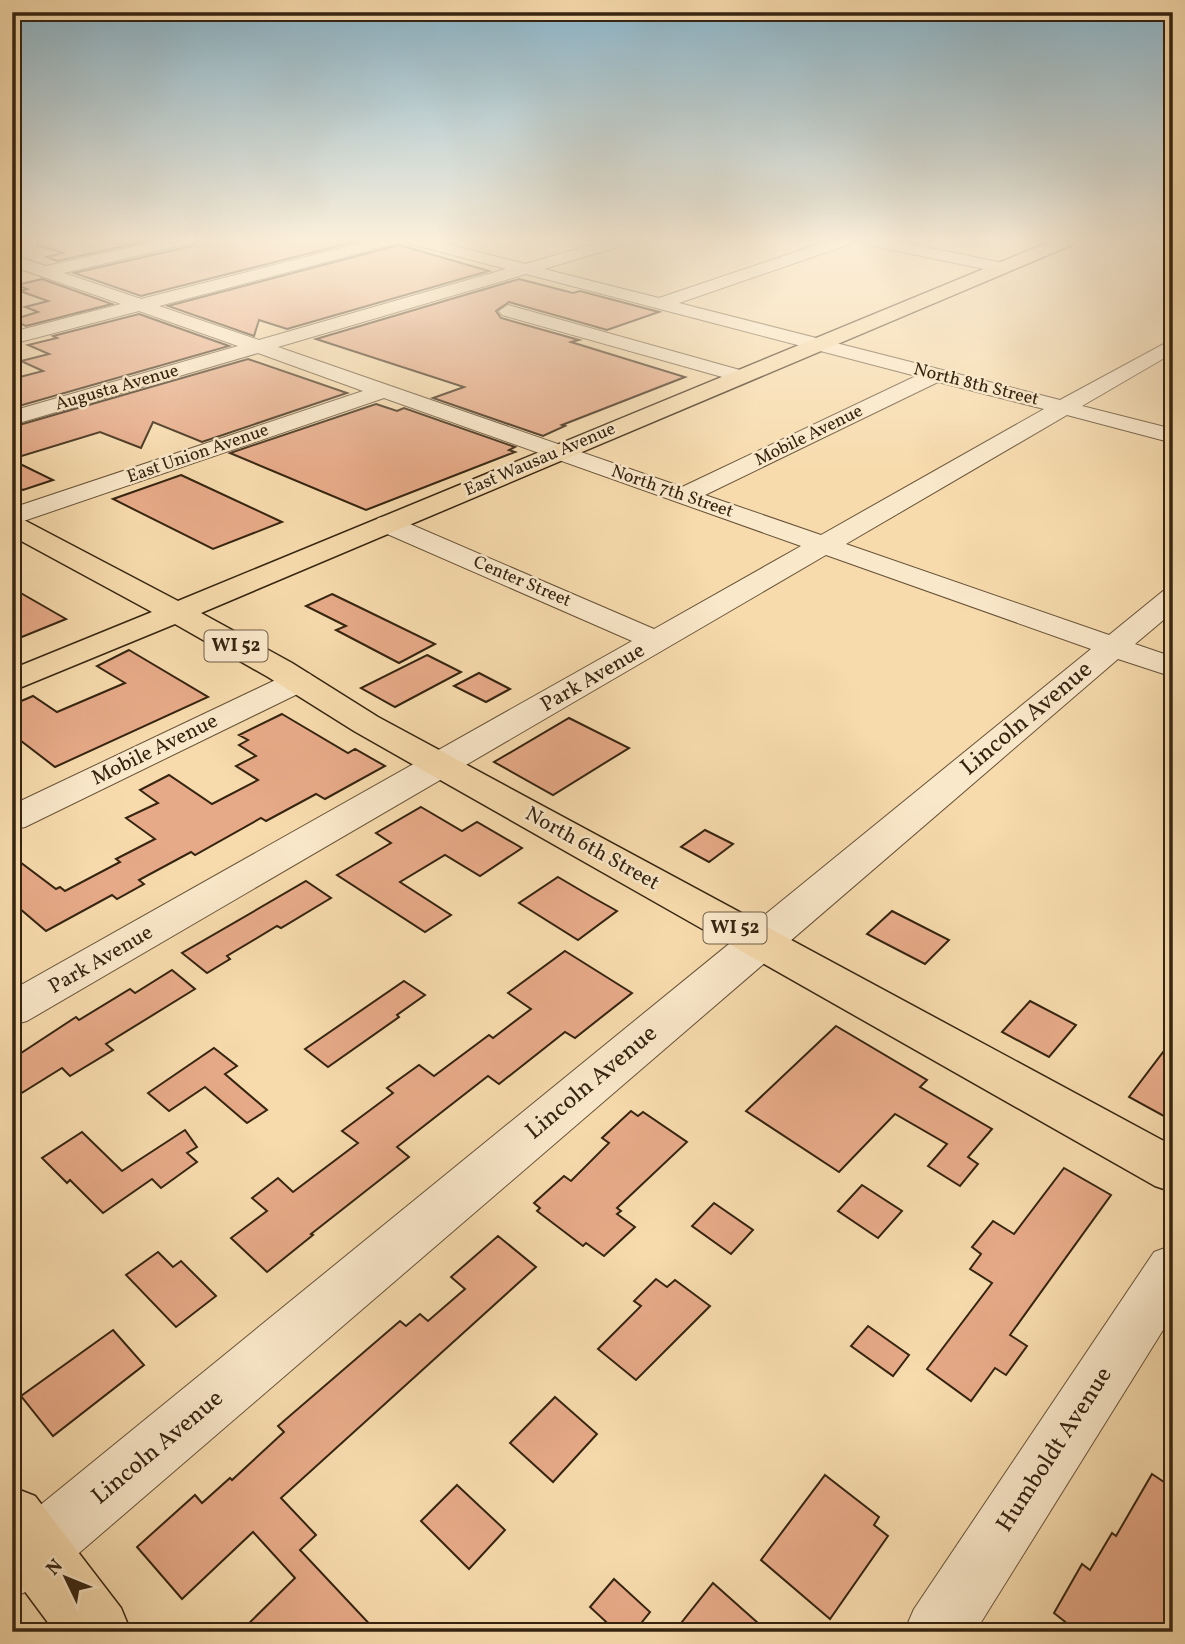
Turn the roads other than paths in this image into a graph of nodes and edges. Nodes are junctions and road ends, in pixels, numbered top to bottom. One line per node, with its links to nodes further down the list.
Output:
1 (93, 317): 7 (street)
2 (171, 317): 10 (street, North 7th Street)
3 (361, 317): 10 (street, Augusta Avenue)
4 (528, 317): 12 (street)
5 (707, 317): 8 (street, North 8th Street)
6 (885, 317): 8 (main road, East Wausau Avenue / WI 52)
7 (12, 338)
8 (817, 345): 11 (street, North 8th Street); 12 (main road, East Wausau Avenue / WI 52)
9 (1173, 345): 14 (street, Park Avenue)
10 (257, 347): 13 (street, North 7th Street); 15 (street, Augusta Avenue)
11 (935, 375): 14 (street, North 8th Street); 18 (street, Mobile Avenue)
12 (740, 376): 17 (main road, East Wausau Avenue / WI 52)
13 (383, 391): 17 (street, North 7th Street); 19 (street, East Union Avenue)
14 (1063, 408): 16 (street, North 8th Street); 22 (street, Park Avenue)
15 (12, 418)
16 (1173, 436)
17 (559, 452): 18 (street, North 7th Street); 20 (main road, East Wausau Avenue / WI 52)
18 (684, 496): 22 (street, North 7th Street)
19 (12, 517)
20 (387, 524): 24 (main road, East Wausau Avenue / WI 52); 25 (street, Center Street)
21 (12, 525): 24 (main road, North 6th Street)
22 (824, 545): 25 (street, Park Avenue); 26 (street, North 7th Street)
23 (1173, 597): 26 (street, Lincoln Avenue)
24 (174, 613): 27 (main road, East Wausau Avenue / WI 52); 30 (main road, North 6th Street / WI 52)
25 (657, 640): 31 (street, Park Avenue)
26 (1113, 647): 28 (street, North 7th Street); 33 (street, Lincoln Avenue)
27 (64, 659): 29 (main road, East Wausau Avenue / WI 52); 30 (main road)
28 (1173, 668)
29 (12, 681)
30 (299, 681): 31 (main road, North 6th Street / WI 52); 32 (street, Mobile Avenue)
31 (441, 764): 33 (main road, North 6th Street / WI 52); 34 (street, Park Avenue)
32 (12, 819)
33 (761, 942): 35 (main road, North 6th Street / WI 52); 37 (street, Lincoln Avenue)
34 (12, 1010)
35 (1173, 1171)
36 (1173, 1268): 39 (street, Humboldt Avenue)
37 (20, 1546): 38 (main road)
38 (97, 1632)
39 (937, 1632)

